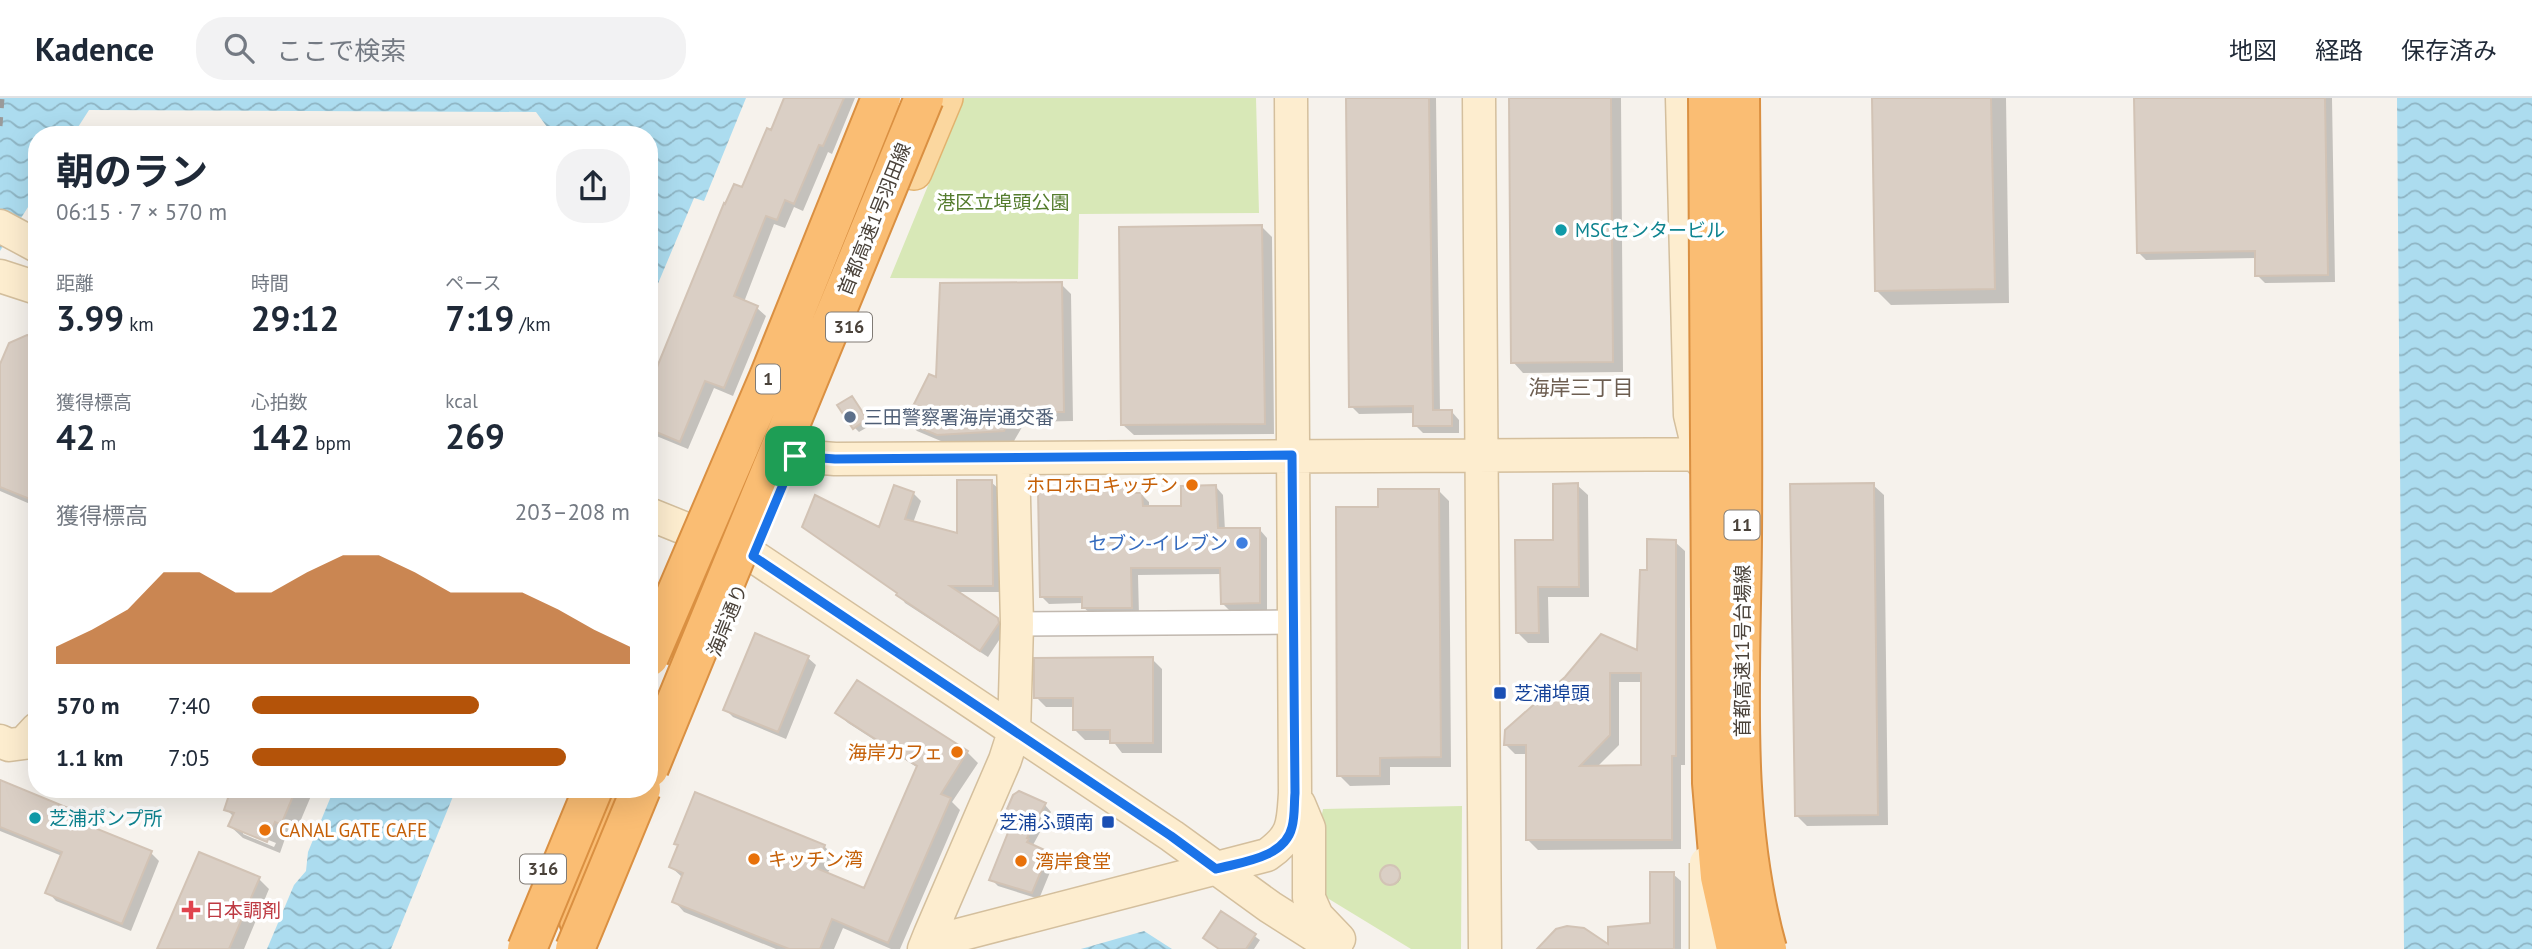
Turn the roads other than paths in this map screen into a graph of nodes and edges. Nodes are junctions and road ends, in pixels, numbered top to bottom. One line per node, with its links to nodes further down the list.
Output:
1 (867, 98): 16 (main road)
2 (881, 98): 30 (highway, 首都高速1号羽田線 / 1, bridge)
3 (899, 98): 16 (highway)
4 (924, 98): 13 (highway, 首都高速1号羽田線 / 1, bridge)
5 (945, 98): 22 (main road, 海岸通り / 316)
6 (1291, 98): 19 (street)
7 (1479, 98): 20 (street)
8 (1682, 98): 21 (street)
9 (1701, 98): 51 (street, bridge)
10 (1707, 98): 52 (highway, 首都高速11号台場線 / 11, bridge)
11 (1739, 98): 53 (street, bridge); 55 (highway, 首都高速11号台場線 / 11, bridge)
12 (1755, 98): 18 (street)
13 (893, 171): 31 (highway, bridge); 35 (highway, 首都高速1号羽田線 / 1, bridge)
14 (0, 226): 15 (street)
15 (28, 241)
16 (771, 335): 17 (main road)
17 (726, 443): 22 (street); 25 (main road)
18 (1754, 453): 21 (street); 54 (street)
19 (1292, 455): 20 (street); 23 (street); 28 (street)
20 (1481, 455): 21 (street); 50 (street)
21 (1701, 455): 51 (street)
22 (795, 456): 23 (street); 26 (main road, 海岸通り / 316)
23 (1013, 458): 29 (street)
24 (658, 518): 25 (street)
25 (687, 530): 26 (street); 27 (main road)
26 (753, 556): 32 (street); 36 (main road, 海岸通り / 316)
27 (658, 598)
28 (1292, 622): 29 (street); 37 (street)
29 (1017, 624): 32 (street)
30 (658, 636)
31 (658, 687)
32 (1014, 732): 41 (street); 42 (street)
33 (28, 739): 34 (street)
34 (0, 741)
35 (658, 746)
36 (658, 788)
37 (1295, 793): 41 (street); 49 (street)
38 (636, 798): 46 (highway, bridge)
39 (654, 798): 47 (main road, 海岸通り / 316)
40 (584, 805): 43 (main road, 316); 44 (highway, bridge); 45 (highway); 46 (highway)
41 (1216, 869): 42 (street); 48 (street)
42 (927, 942)
43 (509, 949)
44 (527, 949)
45 (545, 949)
46 (576, 949)
47 (592, 949)
48 (1336, 949)
49 (1349, 949)
50 (1485, 949)
51 (1706, 949)
52 (1736, 949)
53 (1749, 949)
54 (1759, 949)
55 (1767, 949)

